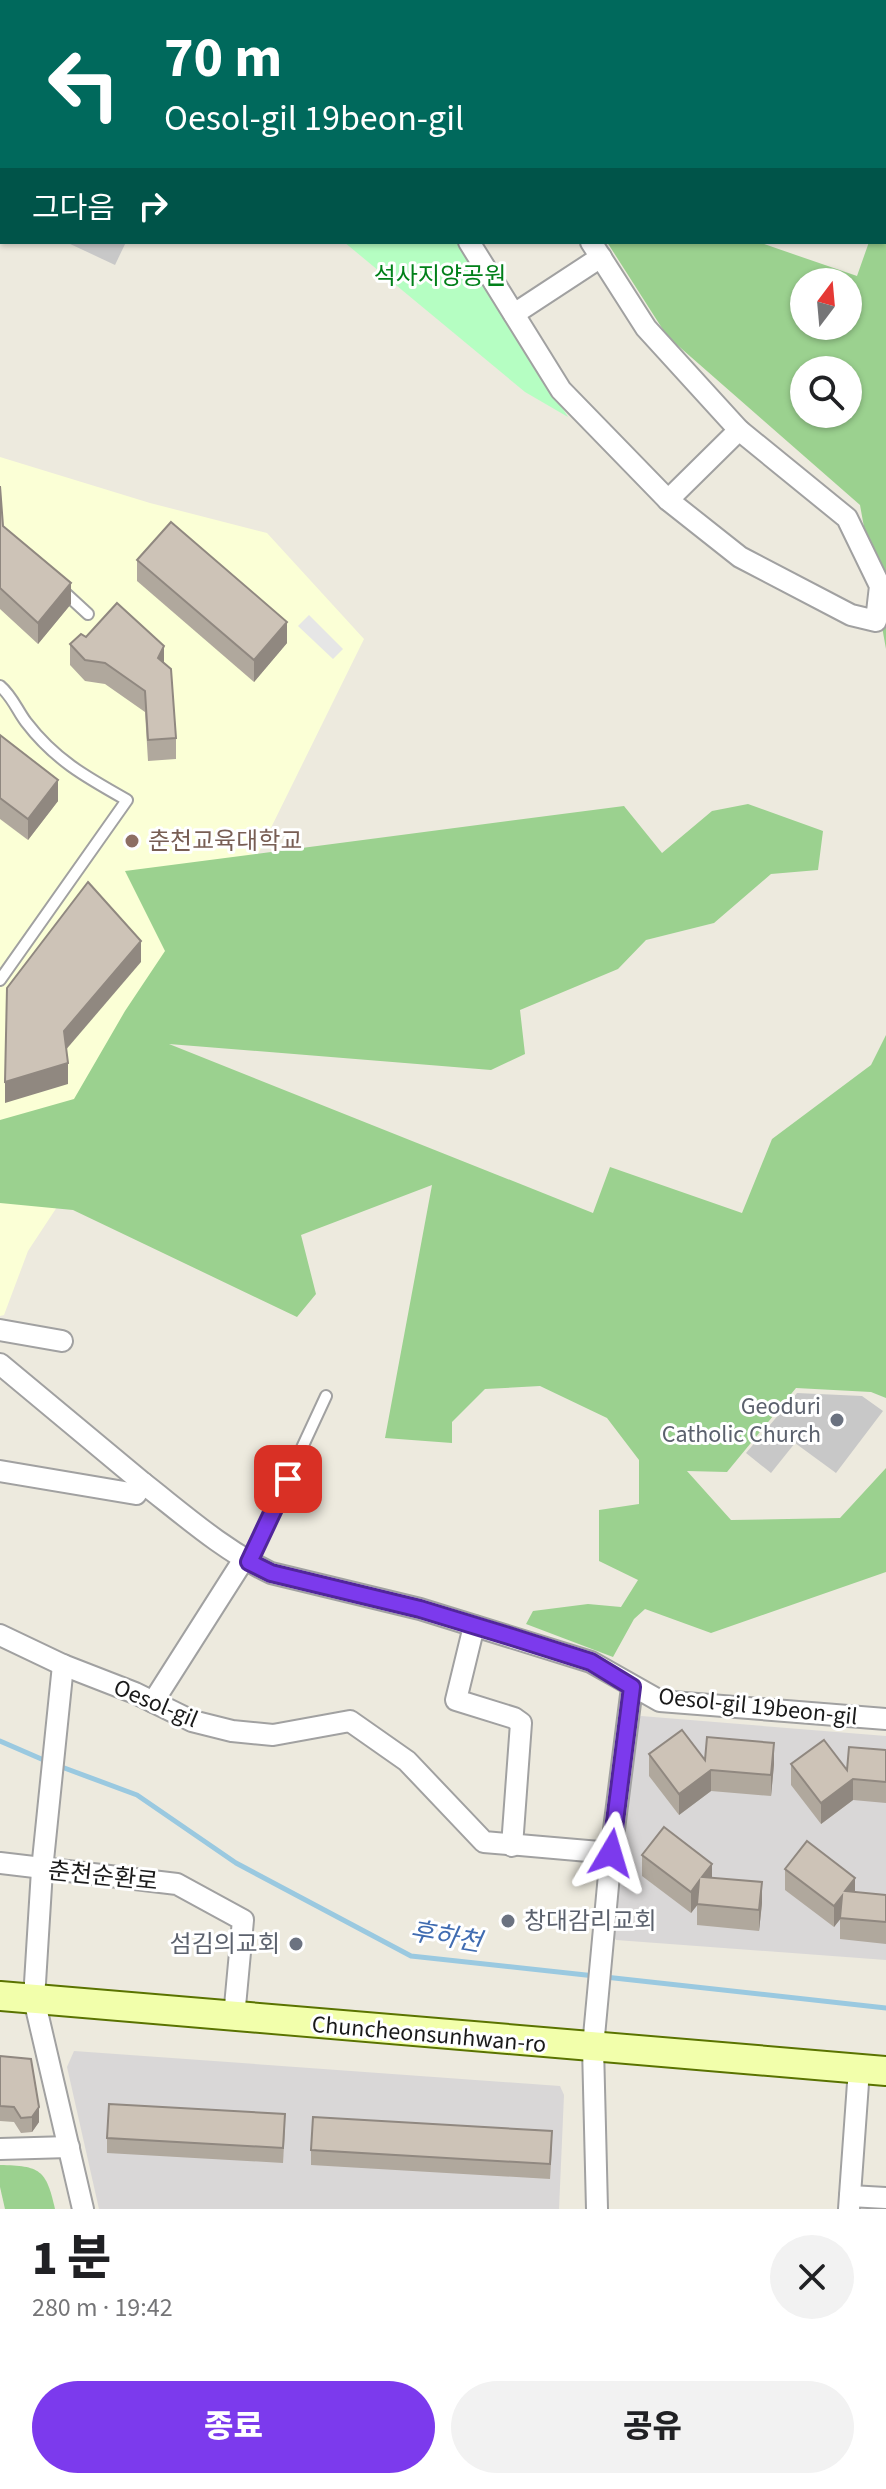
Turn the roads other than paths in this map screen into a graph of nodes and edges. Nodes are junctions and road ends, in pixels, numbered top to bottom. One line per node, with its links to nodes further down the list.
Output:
1 (470, 244): 3 (street)
2 (596, 250): 3 (street); 4 (street)
3 (514, 314): 5 (street)
4 (739, 430): 5 (street); 5 (street)
5 (668, 500)
6 (55, 584): 7 (lane)
7 (88, 614)
8 (0, 686): 9 (lane)
9 (0, 980)
10 (0, 1330): 11 (street)
11 (62, 1341)
12 (0, 1364): 15 (street, Oesol-gil 19beon-gil)
13 (326, 1396): 16 (lane)
14 (0, 1471): 15 (street)
15 (143, 1483): 16 (street, Oesol-gil 19beon-gil)
16 (246, 1561): 17 (street, Oesol-gil 19beon-gil); 21 (street)
17 (474, 1626): 20 (street, Oesol-gil 19beon-gil); 23 (street)
18 (0, 1635): 19 (street, Oesol-gil)
19 (63, 1665): 21 (street, Oesol-gil); 26 (street)
20 (632, 1687): 22 (street, Oesol-gil 19beon-gil); 24 (street, Oesol-gil 19beon-gil)
21 (153, 1702): 23 (street, Oesol-gil)
22 (886, 1719)
23 (512, 1846): 24 (street, Oesol-gil)
24 (611, 1853): 30 (street, Oesol-gil 19beon-gil)
25 (0, 1863): 26 (street, 춘천순환로)
26 (42, 1870): 28 (street); 29 (street, 춘천순환로)
27 (0, 1996): 28 (street, Chuncheonsunhwan-ro)
28 (34, 1999): 29 (street, Chuncheonsunhwan-ro); 32 (street)
29 (234, 2017): 30 (street, Chuncheonsunhwan-ro)
30 (593, 2047): 31 (street, Chuncheonsunhwan-ro); 37 (street)
31 (872, 2070): 35 (street, Chuncheonsunhwan-ro)
32 (69, 2147): 33 (street); 36 (street)
33 (0, 2149)
34 (886, 2198): 35 (street)
35 (850, 2202)
36 (83, 2209)
37 (597, 2209)

